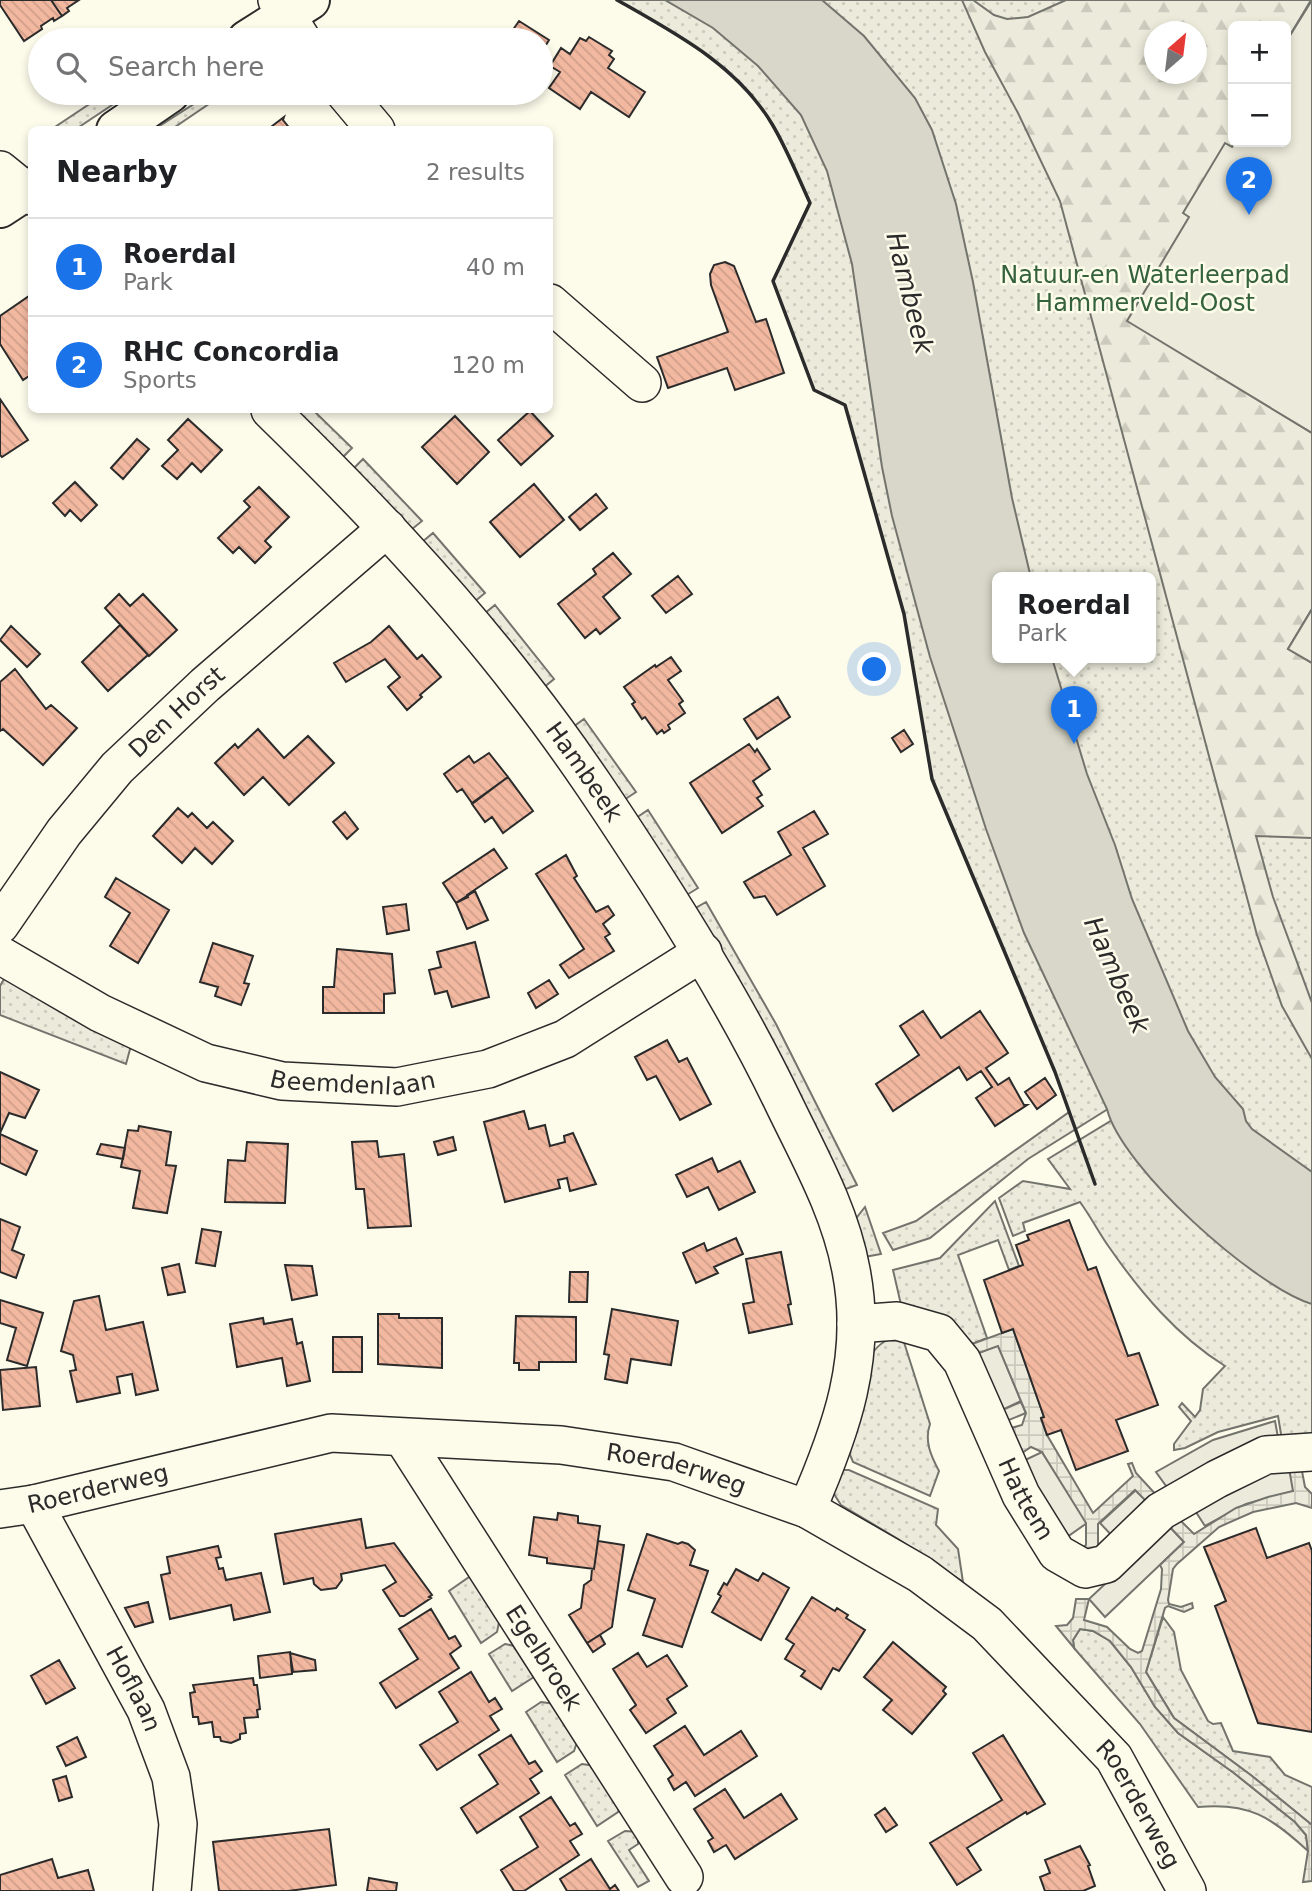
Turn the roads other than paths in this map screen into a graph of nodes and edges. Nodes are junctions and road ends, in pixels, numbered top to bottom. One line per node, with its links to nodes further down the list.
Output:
1 (294, 14): 2 (main road)
2 (269, 28)
3 (152, 105): 5 (main road)
4 (355, 105): 6 (street)
5 (122, 126)
6 (373, 126)
7 (553, 306): 8 (street)
8 (642, 383)
9 (274, 413): 10 (street, Hambeek)
10 (387, 528): 11 (street, Den Horst); 12 (street, Hambeek)
11 (0, 925)
12 (702, 952): 13 (street, Beemdenlaan); 14 (street, Hambeek)
13 (0, 955)
14 (856, 1324): 16 (street, Hattem); 18 (street, Hambeek)
15 (403, 1438): 17 (street, Roerderweg); 18 (street, Roerderweg); 19 (street, Egelbroek)
16 (1312, 1452)
17 (17, 1506): 20 (street, Hoflaan)
18 (807, 1509): 21 (street, Roerderweg)
19 (684, 1877)
20 (172, 1891)
21 (1187, 1891)

